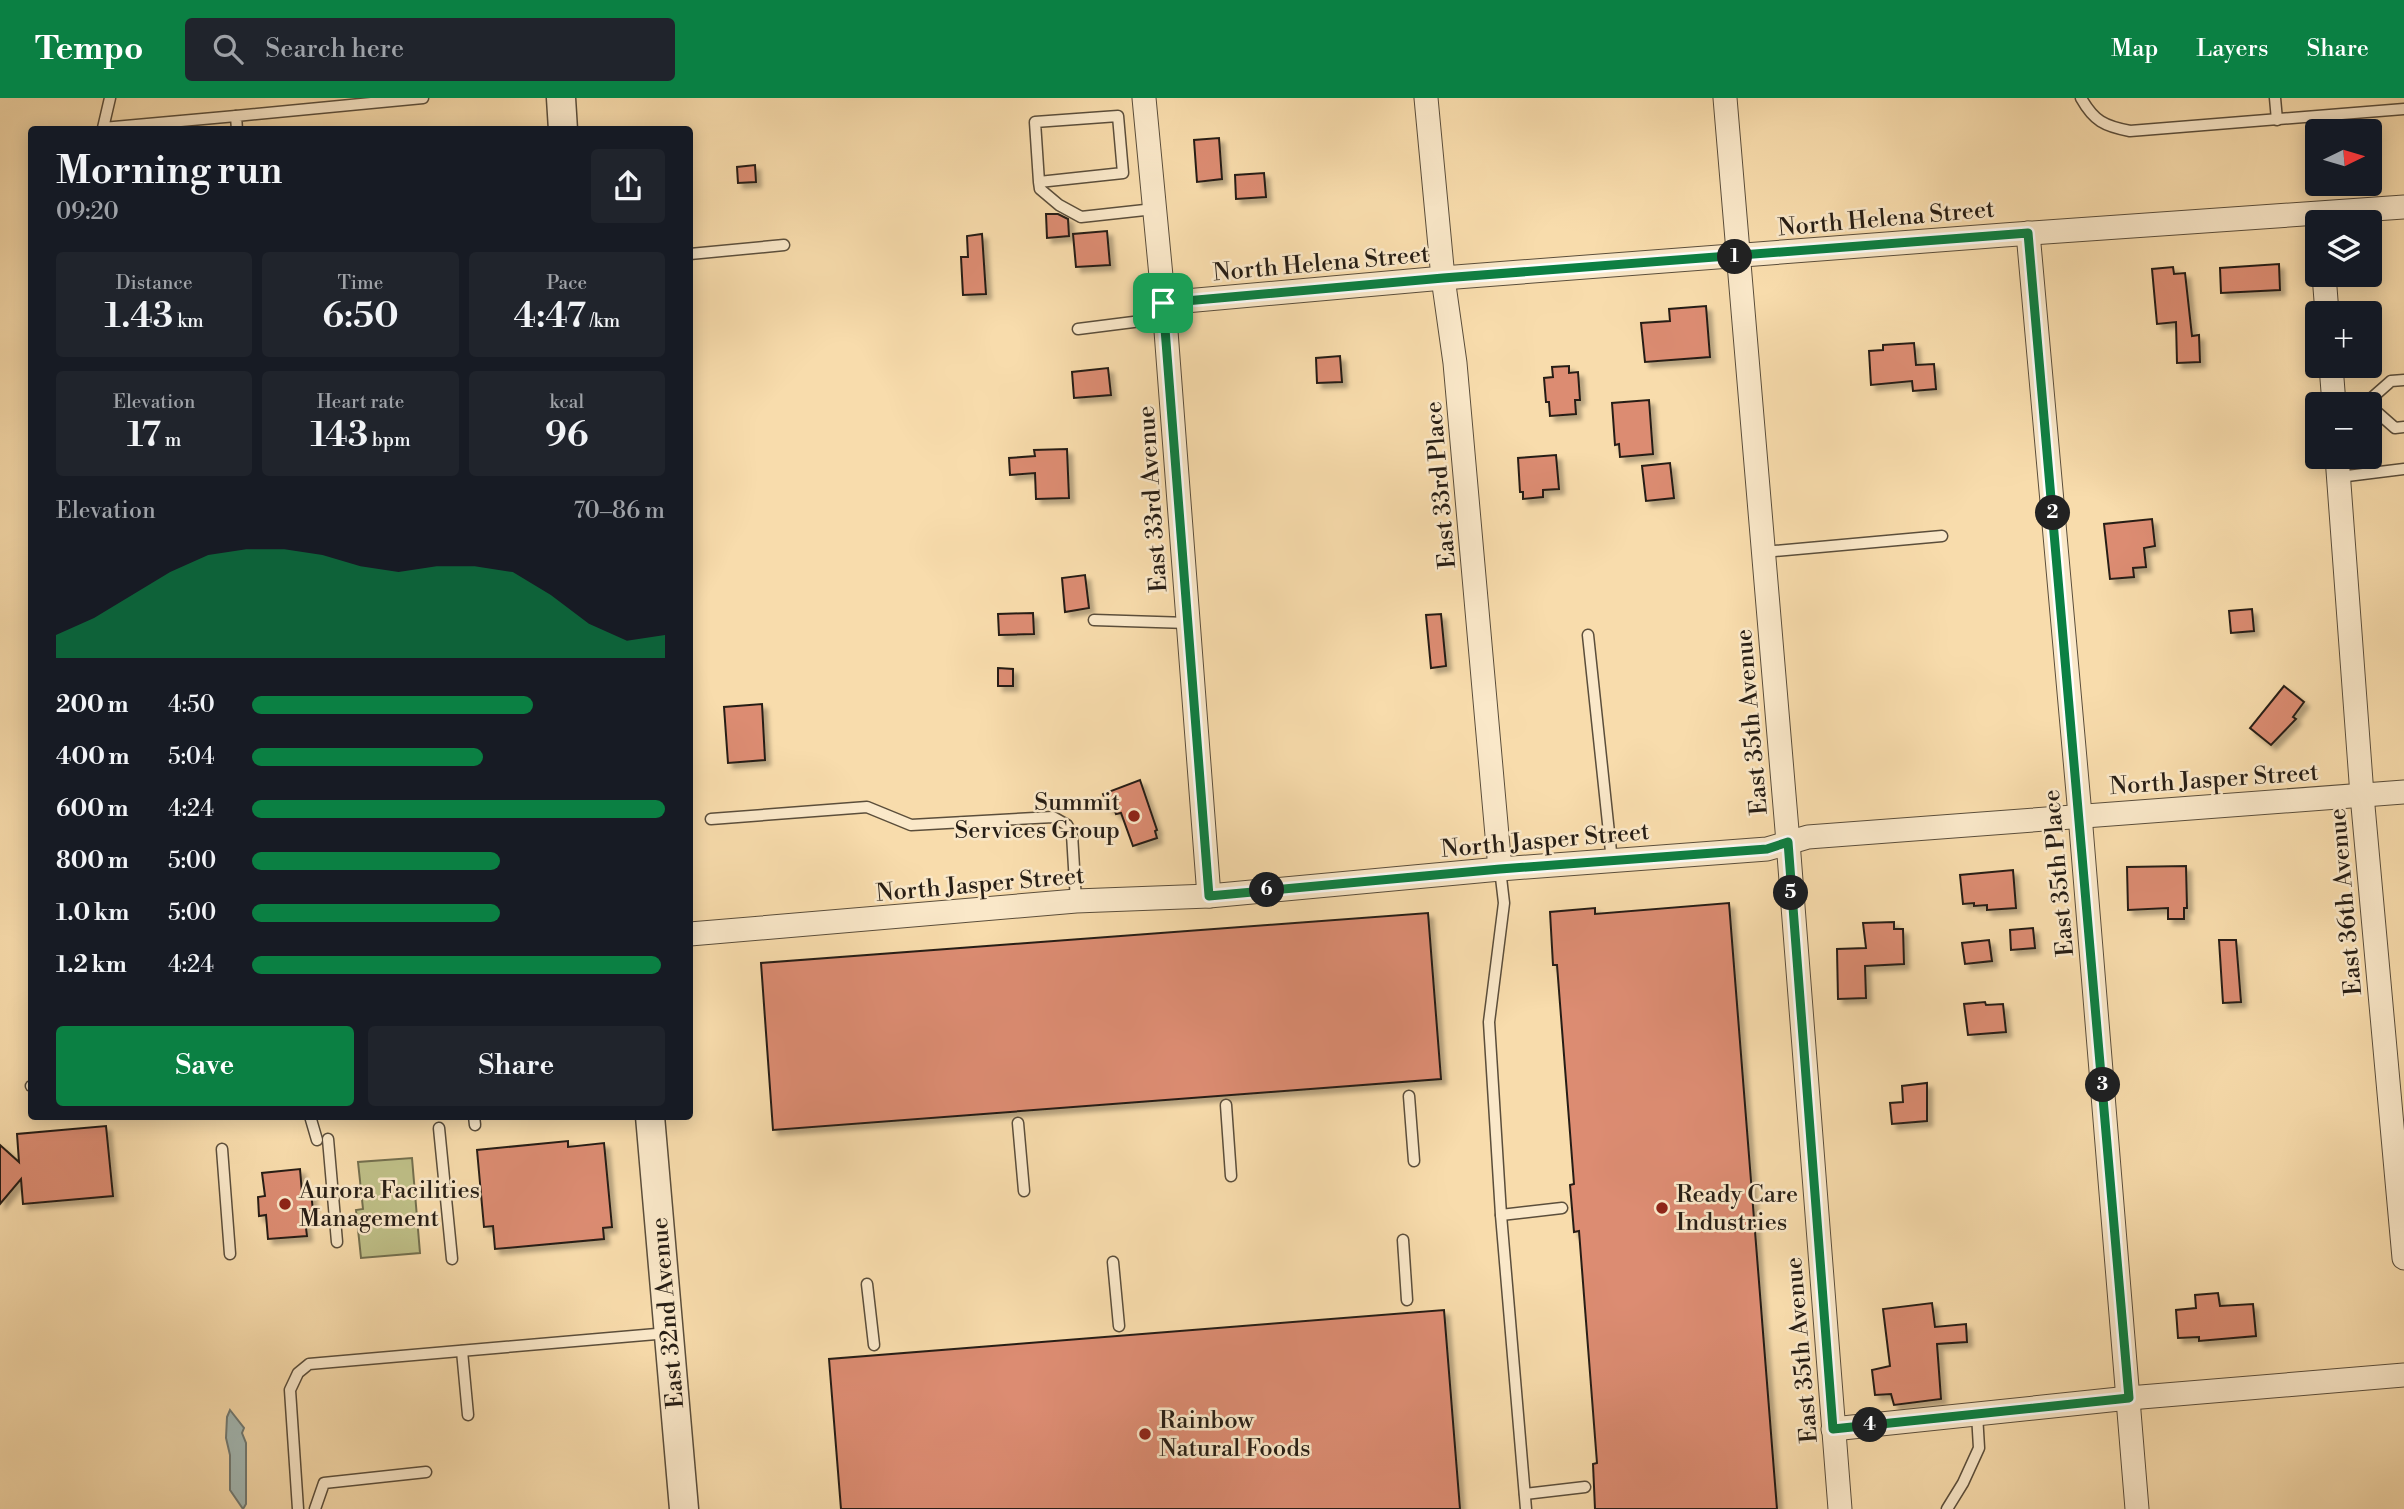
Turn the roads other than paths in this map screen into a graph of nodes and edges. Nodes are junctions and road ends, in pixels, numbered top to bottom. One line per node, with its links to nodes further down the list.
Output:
1 (110, 98): 12 (lane)
2 (423, 98): 10 (lane)
3 (561, 98): 15 (street)
4 (1144, 98): 18 (street, East 33rd Avenue)
5 (1426, 98): 25 (street, East 33rd Place)
6 (1725, 98): 24 (street, East 35th Avenue)
7 (2081, 98): 11 (lane)
8 (2275, 98): 11 (lane)
9 (2404, 109): 11 (lane)
10 (236, 116): 13 (lane); 14 (lane)
11 (2277, 120)
12 (103, 126)
13 (125, 126)
14 (237, 126)
15 (564, 126)
16 (1039, 182): 16 (lane); 18 (lane)
17 (2404, 207): 19 (street, North Helena Street)
18 (1154, 209): 26 (street, East 33rd Avenue)
19 (2381, 210)
20 (2305, 219): 21 (street, North Helena Street)
21 (2028, 233): 24 (street, North Helena Street); 42 (street, East 35th Place)
22 (784, 245): 23 (lane)
23 (693, 254)
24 (1739, 256): 25 (street, North Helena Street); 36 (street, East 35th Avenue)
25 (1443, 278): 26 (street, North Helena Street); 46 (street, East 33rd Place)
26 (1164, 311): 27 (lane); 38 (street, East 33rd Avenue)
27 (1078, 328)
28 (2404, 380): 29 (lane)
29 (2380, 392)
30 (2382, 417): 31 (lane)
31 (2404, 427)
32 (2382, 468): 34 (lane)
33 (2338, 469): 41 (street, East 36th Avenue)
34 (2404, 469)
35 (1942, 536): 36 (lane)
36 (1762, 552): 44 (street, East 35th Avenue)
37 (1094, 620): 38 (lane)
38 (1188, 623): 47 (street, East 33rd Avenue)
39 (1588, 635): 45 (lane)
40 (2404, 792): 41 (street, North Jasper Street)
41 (2362, 795): 42 (street, North Jasper Street); 65 (street, East 36th Avenue)
42 (2080, 815): 44 (street, North Jasper Street); 75 (street, East 35th Place)
43 (711, 819): 48 (lane)
44 (1788, 842): 45 (street, North Jasper Street); 78 (street, East 35th Avenue)
45 (1612, 861): 46 (street, North Jasper Street)
46 (1500, 869): 47 (street, North Jasper Street); 61 (lane)
47 (1209, 896): 48 (street, North Jasper Street)
48 (1076, 901): 49 (street, North Jasper Street)
49 (693, 934)
50 (1409, 1096): 57 (lane)
51 (1226, 1104): 58 (lane)
52 (312, 1120): 63 (lane)
53 (649, 1120): 71 (street, East 32nd Avenue)
54 (1018, 1124): 59 (lane)
55 (439, 1128): 66 (lane)
56 (222, 1149): 64 (lane)
57 (1414, 1161)
58 (1231, 1176)
59 (1024, 1191)
60 (1562, 1208): 61 (lane)
61 (1501, 1214): 81 (lane)
62 (1403, 1240): 69 (lane)
63 (337, 1242)
64 (230, 1254)
65 (2404, 1258)
66 (452, 1259)
67 (1113, 1262): 70 (lane)
68 (867, 1284): 72 (lane)
69 (1407, 1300)
70 (1119, 1326)
71 (668, 1333): 73 (lane); 84 (street, East 32nd Avenue)
72 (874, 1345)
73 (462, 1351): 77 (lane); 82 (lane)
74 (2404, 1376): 75 (street)
75 (2129, 1398): 76 (street); 88 (street, East 35th Place)
76 (1977, 1414): 78 (street); 87 (lane)
77 (468, 1415)
78 (1833, 1429): 86 (street, East 35th Avenue)
79 (426, 1472): 83 (lane)
80 (1585, 1487): 81 (lane)
81 (1525, 1494): 85 (lane)
82 (298, 1509)
83 (315, 1509)
84 (684, 1509)
85 (1526, 1509)
86 (1840, 1509)
87 (1947, 1509)
88 (2137, 1509)

